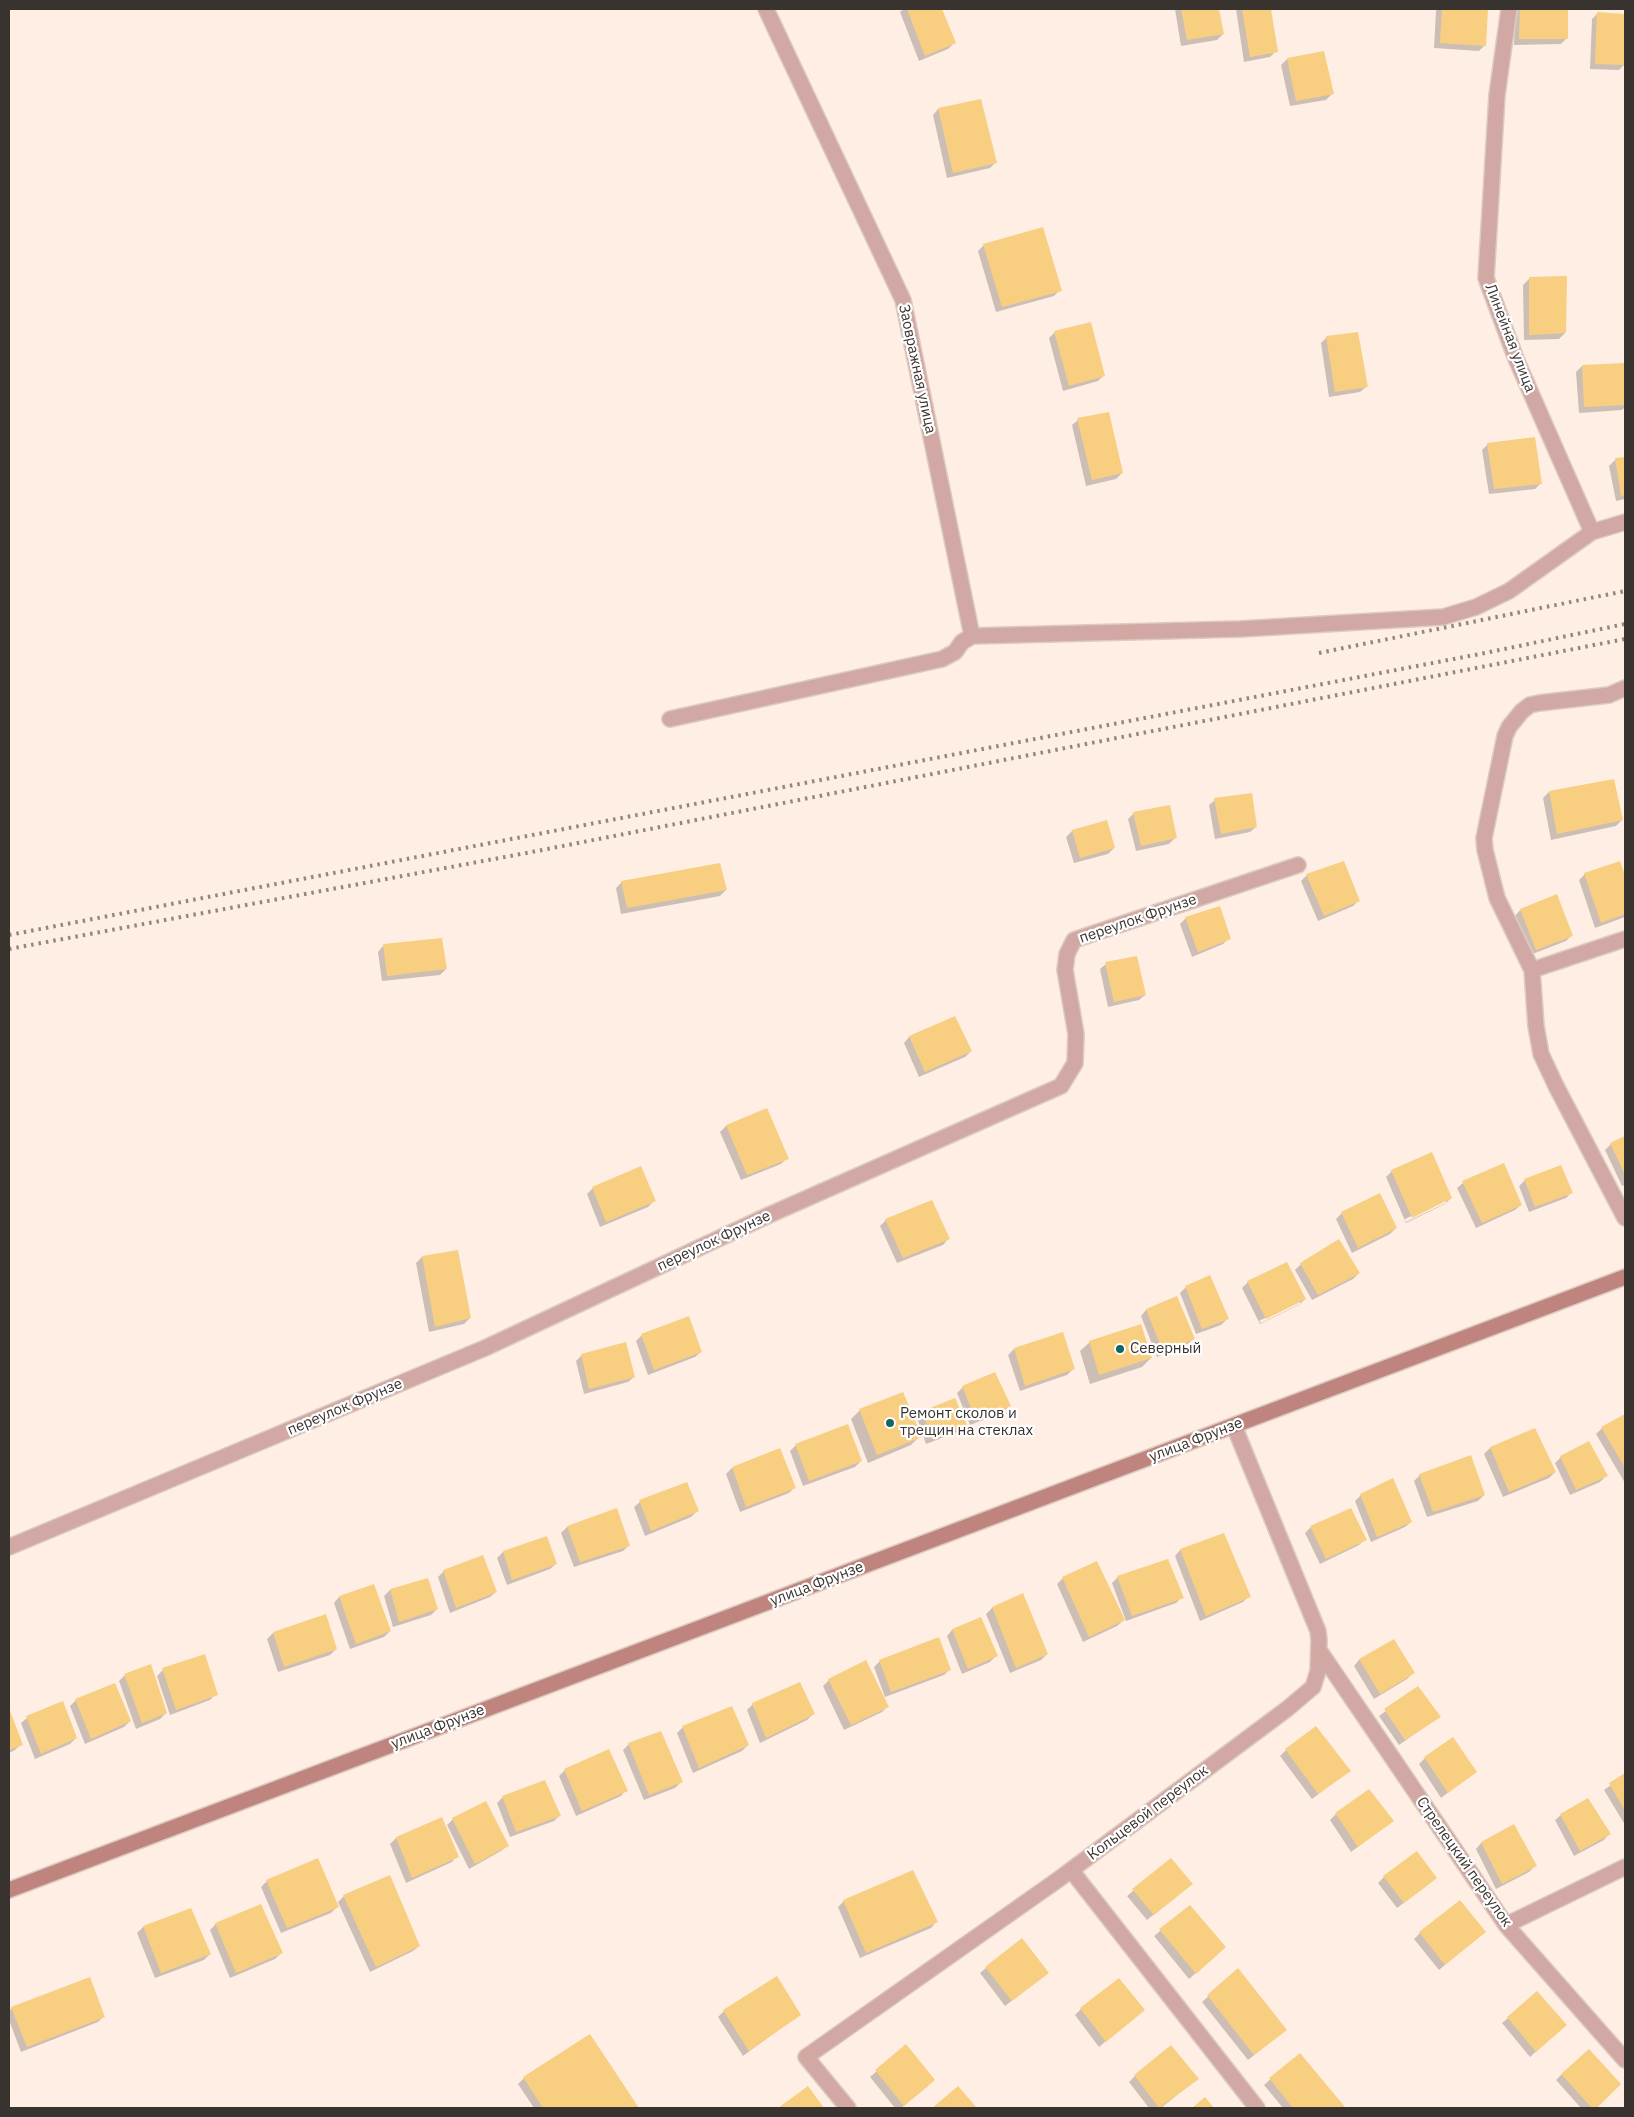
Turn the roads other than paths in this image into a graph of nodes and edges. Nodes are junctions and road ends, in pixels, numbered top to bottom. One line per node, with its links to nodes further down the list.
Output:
1 (766, 9): 5 (street, Заовражная улица)
2 (1510, 9): 4 (street, Линейная улица)
3 (1625, 522): 4 (street)
4 (1592, 532): 5 (street)
5 (972, 636): 7 (street)
6 (1625, 688): 10 (street)
7 (670, 719)
8 (1298, 865): 14 (street, переулок Фрунзе)
9 (1625, 939): 10 (street)
10 (1532, 970): 11 (street)
11 (1625, 1218)
12 (1625, 1277): 13 (street, улица Фрунзе)
13 (1234, 1426): 15 (street, Кольцевой переулок); 18 (street, улица Фрунзе)
14 (9, 1547)
15 (1319, 1650): 17 (street, Кольцевой переулок); 19 (street, Стрелецкий переулок)
16 (1625, 1866): 19 (street)
17 (1071, 1870): 21 (street, Кольцевой переулок); 22 (street)
18 (9, 1890)
19 (1506, 1925): 20 (street, Стрелецкий переулок)
20 (1625, 2060)
21 (848, 2108)
22 (1257, 2108)

